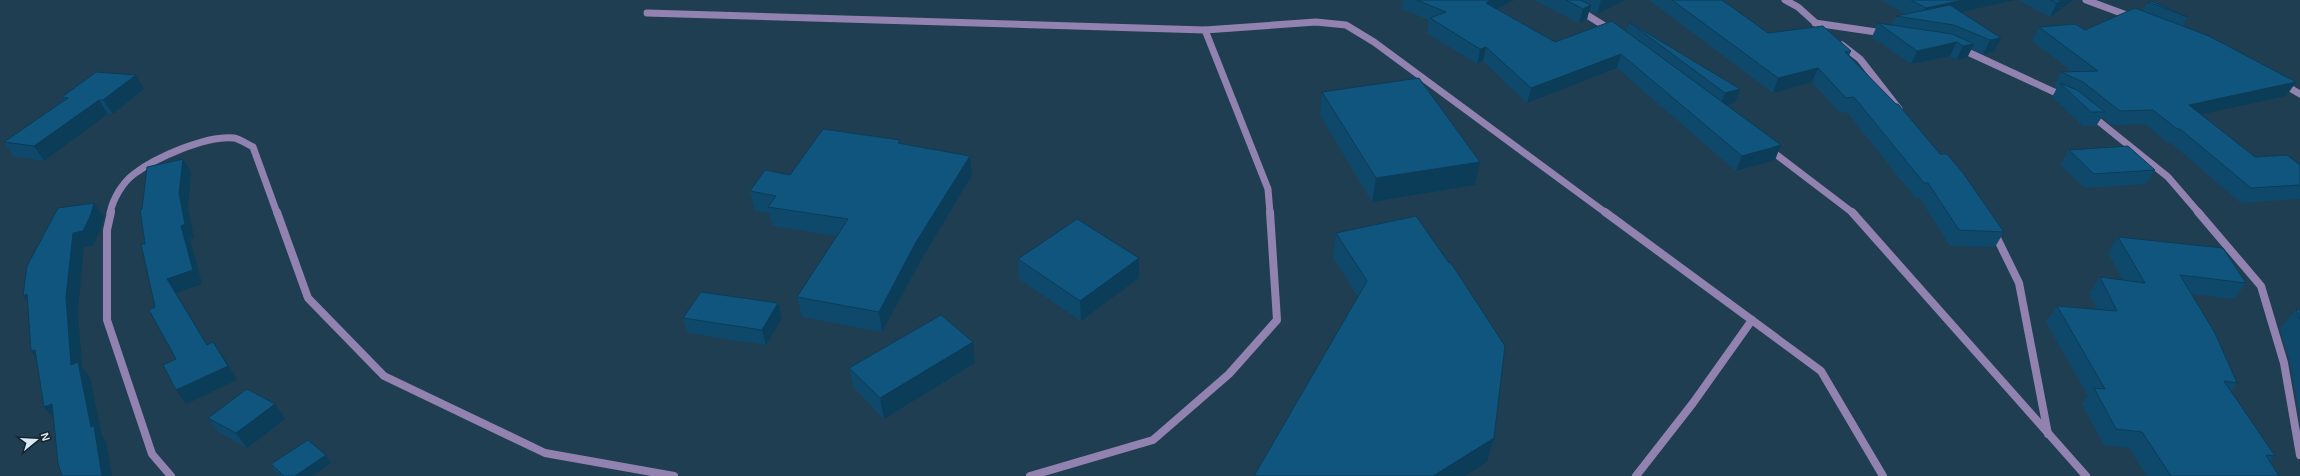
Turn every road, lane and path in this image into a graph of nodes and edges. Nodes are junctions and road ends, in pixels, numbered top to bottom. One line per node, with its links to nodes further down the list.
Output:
1 (1785, 0): 6 (street)
2 (2086, 0): 5 (street)
3 (1573, 5): 9 (street)
4 (647, 13): 7 (street)
5 (2140, 20)
6 (1815, 23): 8 (street); 10 (street)
7 (1205, 30): 20 (street); 25 (street)
8 (1826, 32)
9 (1615, 34)
10 (1892, 34)
11 (1837, 41): 17 (street)
12 (1954, 46): 15 (street)
13 (2274, 80): 14 (street)
14 (2300, 94)
15 (2072, 100)
16 (2084, 110): 22 (street)
17 (1904, 116)
18 (1761, 143): 21 (street)
19 (1990, 224): 21 (street)
20 (1752, 320): 26 (street); 27 (street)
21 (2048, 434): 28 (street)
22 (2300, 455)
23 (171, 476): 24 (street)
24 (674, 476)
25 (1030, 476)
26 (1636, 476)
27 (1883, 476)
28 (2086, 476)

